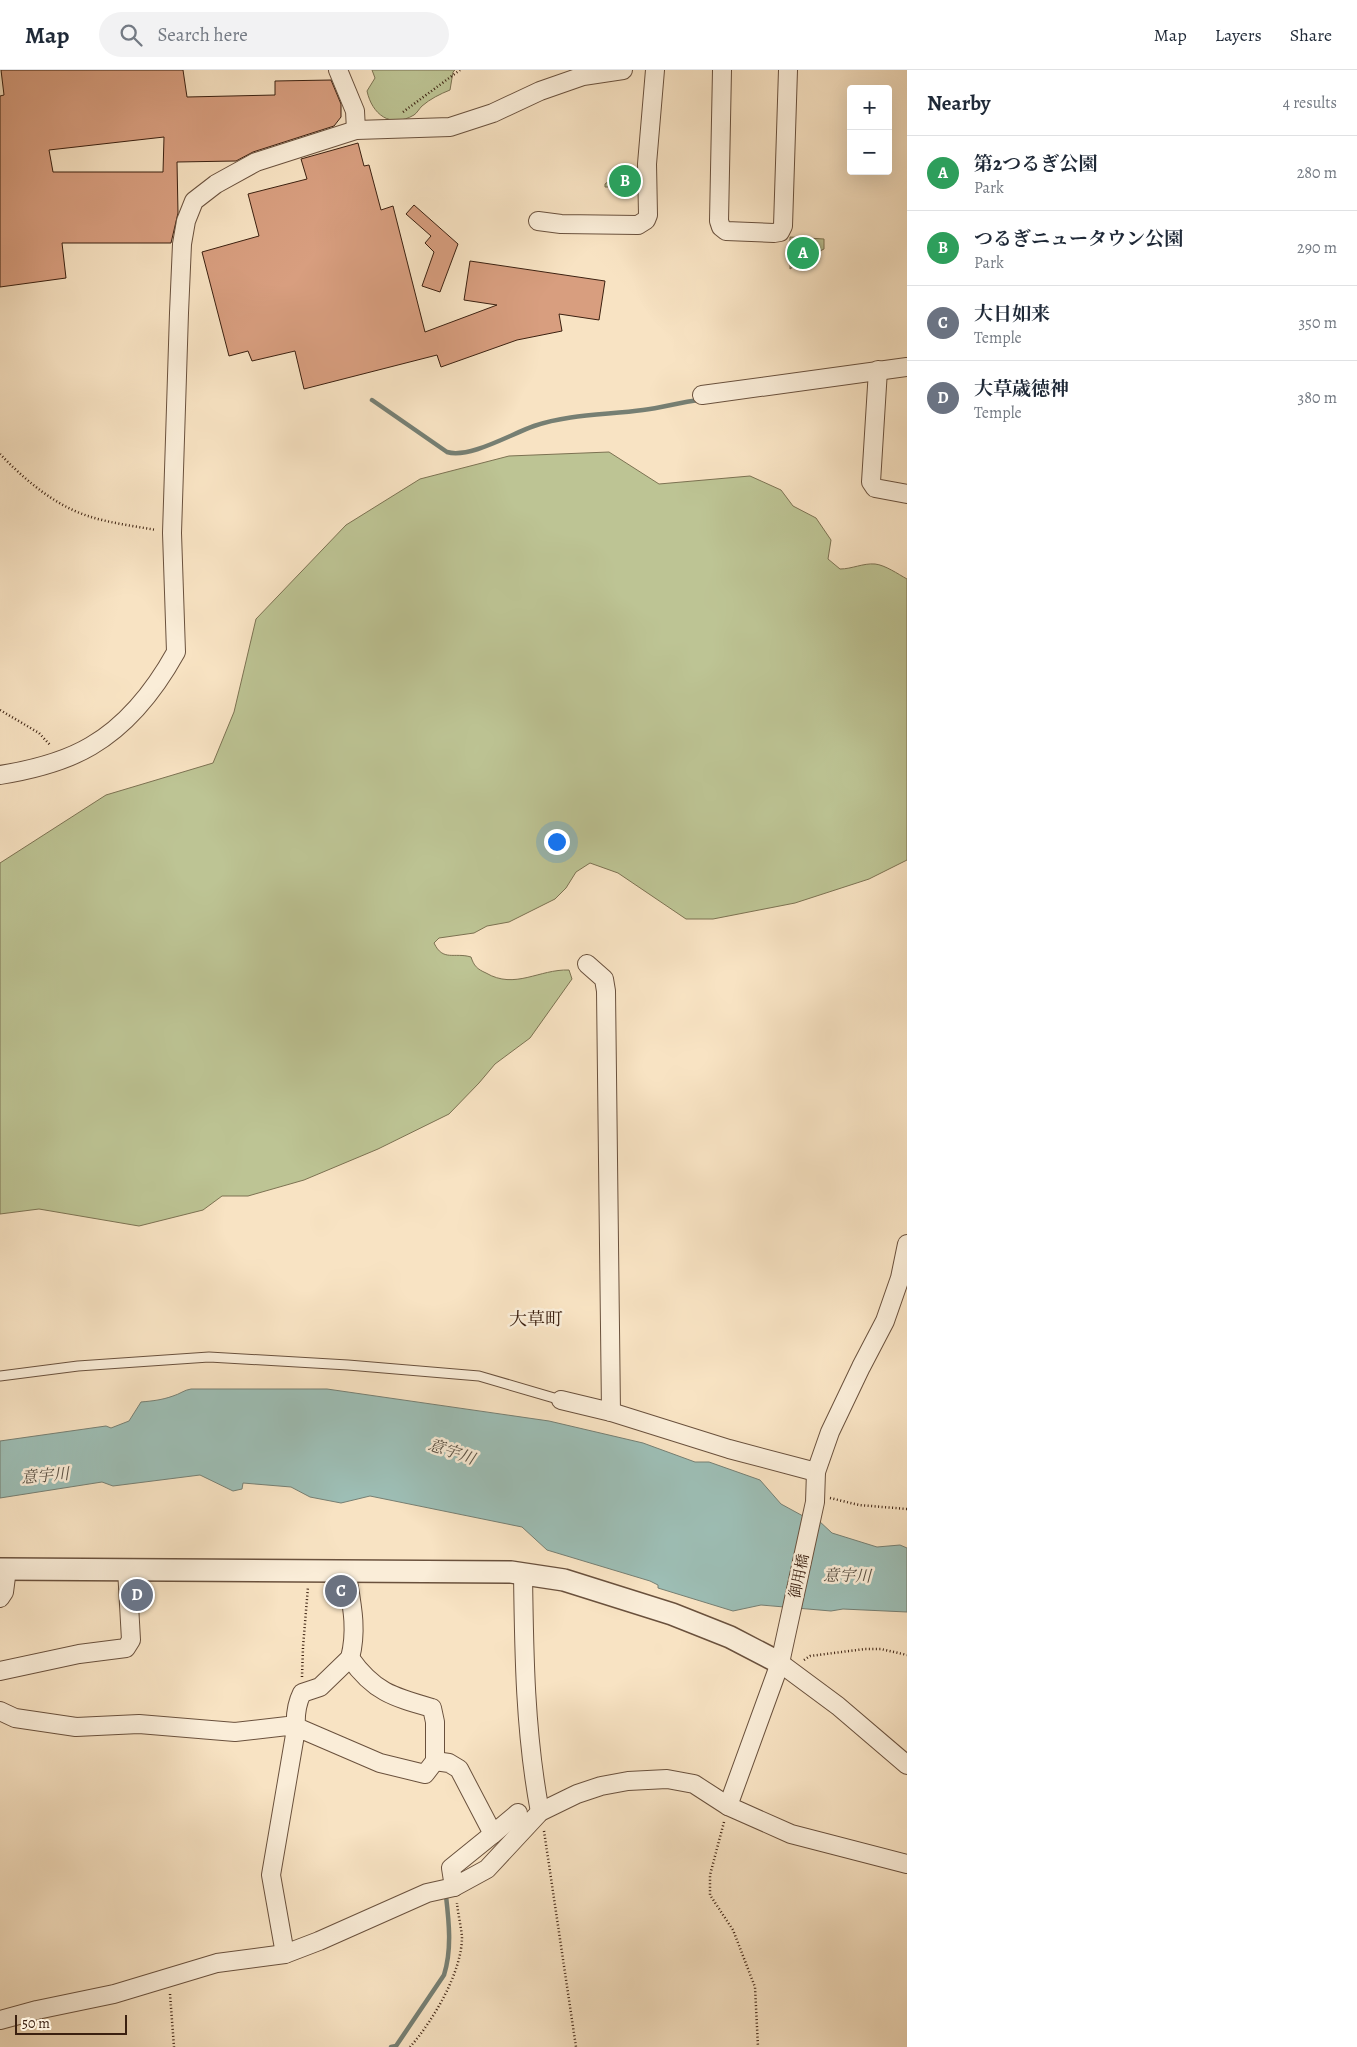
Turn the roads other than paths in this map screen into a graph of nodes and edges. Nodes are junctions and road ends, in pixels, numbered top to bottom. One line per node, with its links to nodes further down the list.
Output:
1 (338, 70): 6 (street)
2 (622, 70): 6 (street)
3 (655, 70): 7 (street)
4 (722, 70): 5 (street)
5 (788, 70)
6 (356, 130): 12 (street)
7 (538, 221)
8 (907, 367): 9 (street)
9 (878, 375): 10 (street); 11 (street)
10 (702, 395)
11 (907, 494)
12 (0, 775)
13 (588, 964): 17 (street)
14 (907, 1244): 18 (street, 御用橋)
15 (0, 1376): 16 (lane)
16 (561, 1400): 17 (street)
17 (611, 1412): 18 (street)
18 (816, 1472): 25 (street, 御用橋)
19 (4, 1569): 20 (street); 23 (street)
20 (127, 1569): 21 (street); 26 (street)
21 (346, 1570): 22 (street); 24 (street)
22 (523, 1573): 25 (street); 32 (street)
23 (0, 1598)
24 (350, 1658): 28 (street); 29 (street)
25 (785, 1661): 30 (street); 31 (street, 御用橋)
26 (0, 1671)
27 (0, 1711): 28 (street)
28 (296, 1725): 29 (street); 37 (street)
29 (435, 1761): 34 (street)
30 (907, 1765)
31 (728, 1806): 32 (street); 35 (street)
32 (540, 1812): 36 (street)
33 (518, 1813): 34 (street)
34 (493, 1834): 36 (street)
35 (907, 1864)
36 (454, 1887): 37 (street)
37 (285, 1954): 38 (street)
38 (0, 2020)

